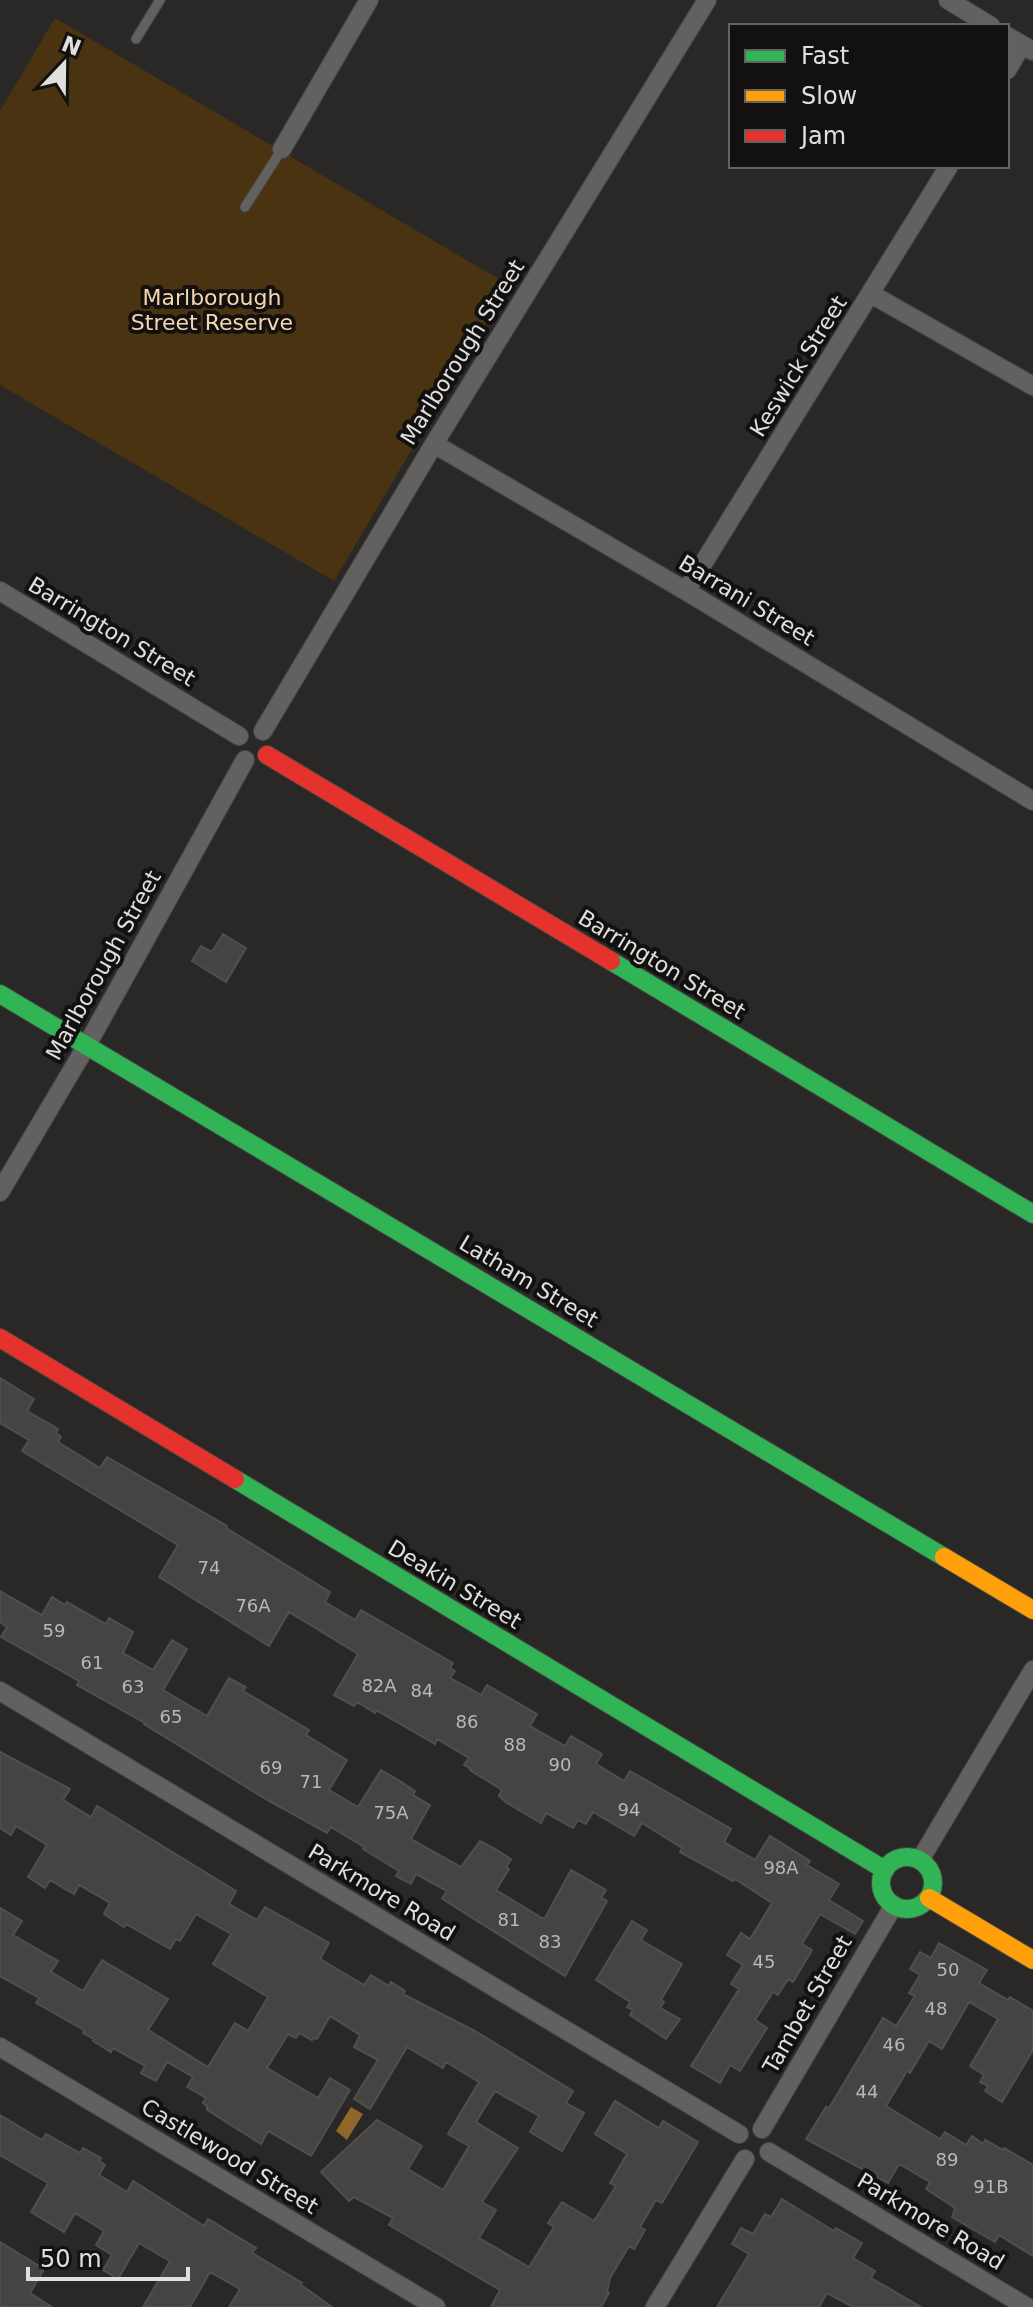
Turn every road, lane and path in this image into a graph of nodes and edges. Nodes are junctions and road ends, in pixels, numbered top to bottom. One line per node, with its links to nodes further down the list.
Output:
1 (160, 0): 6 (lane)
2 (369, 0): 9 (street)
3 (707, 0): 14 (street, Marlborough Street)
4 (948, 0): 5 (street)
5 (988, 24)
6 (136, 39)
7 (1021, 44): 8 (street)
8 (1009, 66)
9 (282, 149): 11 (lane)
10 (948, 168): 12 (street, Keswick Street)
11 (245, 207)
12 (871, 294): 13 (street); 16 (street, Keswick Street)
13 (1033, 386)
14 (434, 444): 16 (street, Barrani Street); 17 (street, Marlborough Street)
15 (0, 591): 18 (street, Barrington Street)
16 (686, 591): 21 (street, Barrani Street)
17 (263, 731): 18 (street); 19 (street)
18 (239, 736): 20 (street)
19 (267, 755): 20 (street); 25 (street, Barrington Street)
20 (245, 760): 23 (street, Marlborough Street)
21 (1033, 801)
22 (0, 994): 23 (street, Latham Street)
23 (87, 1045): 24 (street, Marlborough Street); 27 (street, Latham Street)
24 (0, 1192)
25 (1033, 1214)
26 (0, 1338): 31 (street, Deakin Street)
27 (1033, 1610)
28 (1033, 1670): 30 (street)
29 (0, 1691): 37 (street, Parkmore Road)
30 (920, 1860): 31 (street); 32 (street)
31 (885, 1870): 33 (street)
32 (929, 1898): 33 (street); 34 (street)
33 (894, 1905): 36 (street, Tambet Street)
34 (1033, 1960)
35 (0, 2047): 40 (street, Castlewood Street)
36 (762, 2129): 37 (street); 38 (street)
37 (739, 2134): 39 (street)
38 (769, 2152): 39 (street); 42 (street, Parkmore Road)
39 (745, 2159): 41 (street)
40 (436, 2307)
41 (655, 2307)
42 (1027, 2307)

